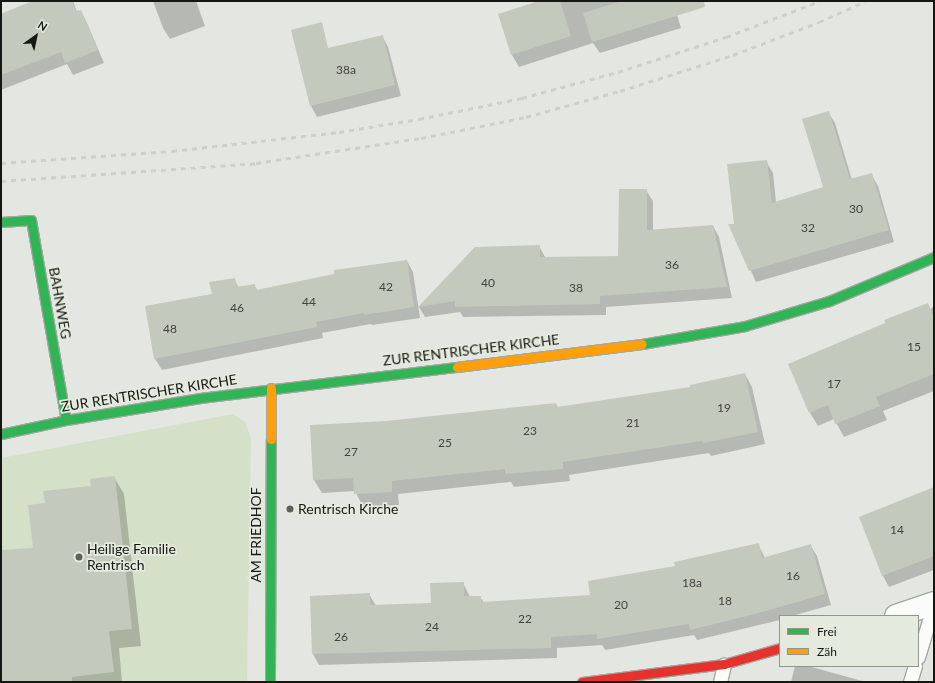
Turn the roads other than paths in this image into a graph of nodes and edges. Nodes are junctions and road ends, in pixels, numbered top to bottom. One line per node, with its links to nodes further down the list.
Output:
1 (1, 222): 4 (street, BAHNWEG)
2 (934, 257): 3 (street, ZUR RENTRISCHER KIRCHE)
3 (271, 388): 4 (street, ZUR RENTRISCHER KIRCHE); 12 (street, AM FRIEDHOF)
4 (66, 420): 5 (street, ZUR RENTRISCHER KIRCHE)
5 (1, 434)
6 (934, 603): 7 (street); 9 (lane)
7 (899, 615)
8 (779, 648): 10 (street)
9 (919, 654)
10 (724, 664): 13 (street); 14 (lane)
11 (915, 667): 15 (lane)
12 (270, 682)
13 (582, 682)
14 (720, 682)
15 (910, 682)

